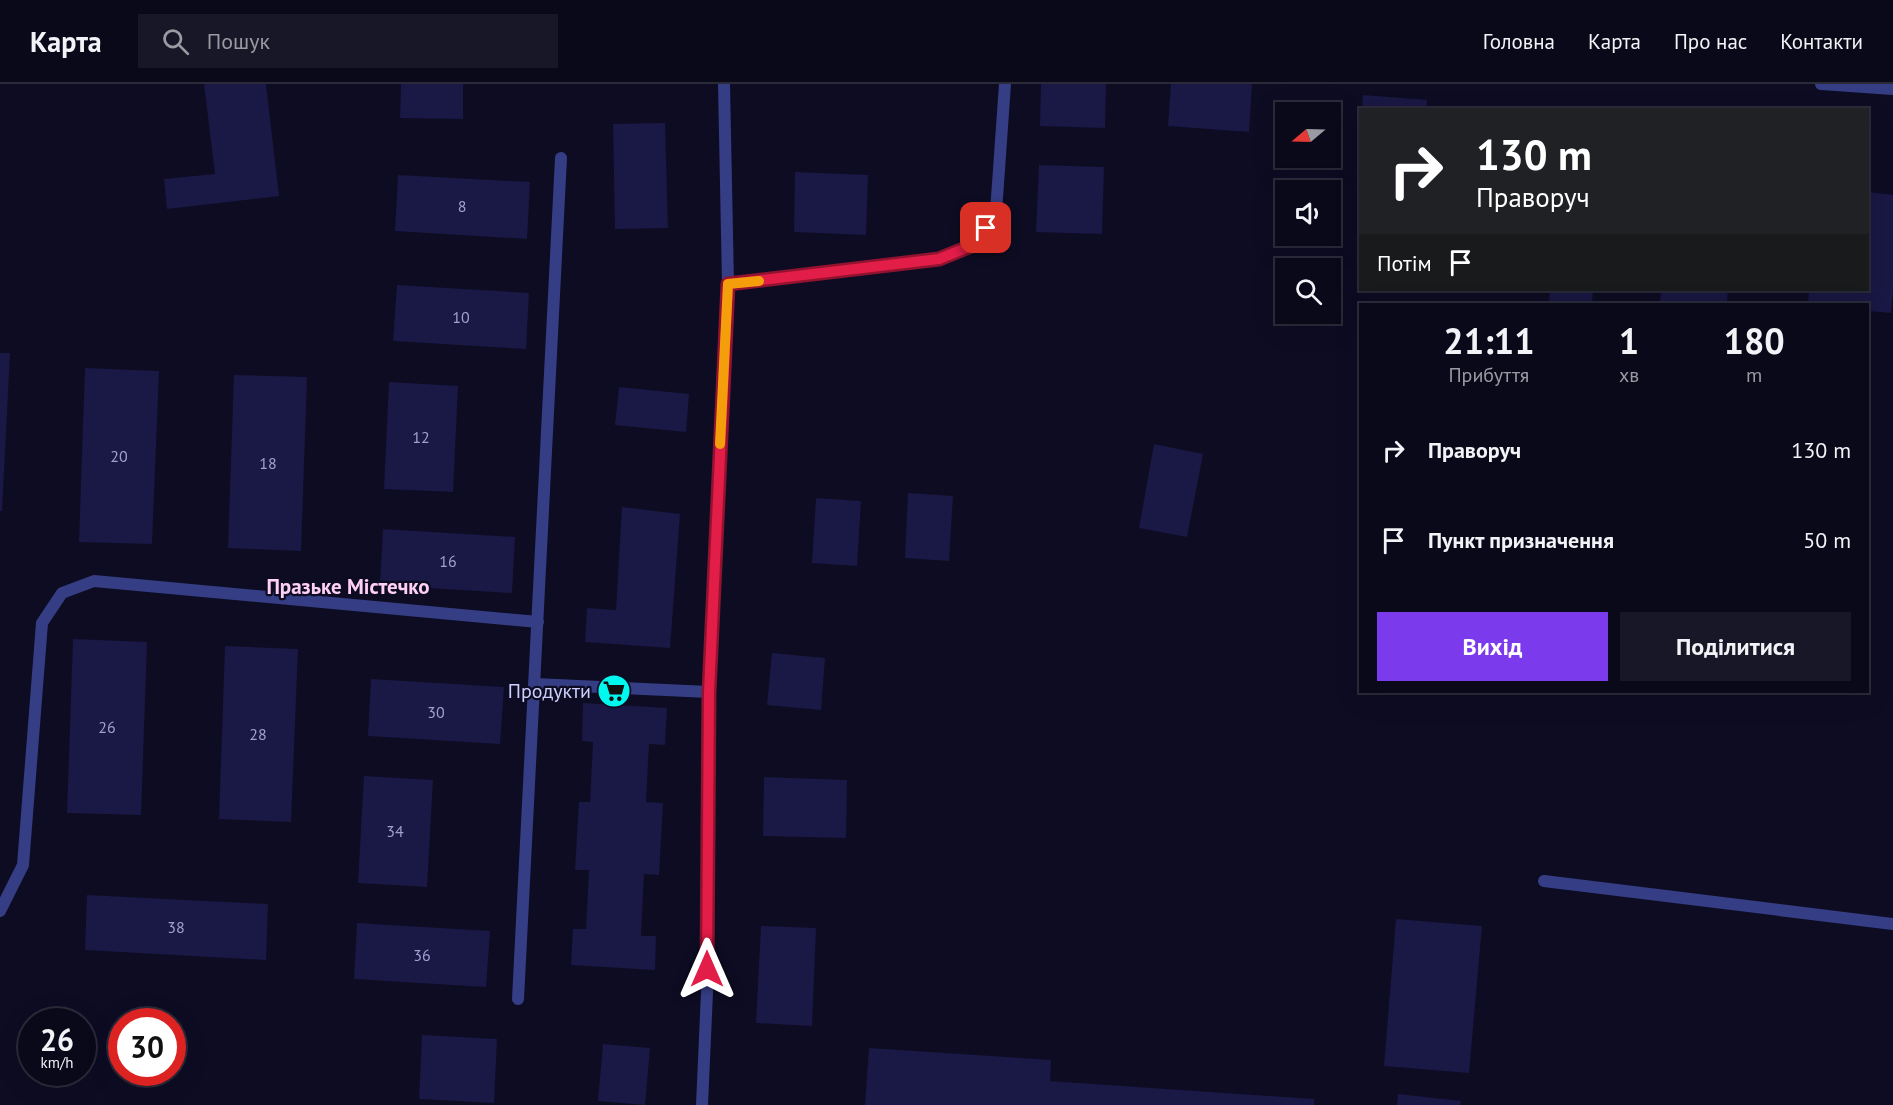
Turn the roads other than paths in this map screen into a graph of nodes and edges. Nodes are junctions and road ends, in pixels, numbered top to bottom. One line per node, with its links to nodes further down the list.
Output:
1 (724, 84): 6 (street)
2 (1005, 84): 6 (street)
3 (1821, 84): 4 (street)
4 (1893, 89)
5 (561, 158): 7 (street)
6 (728, 284): 9 (street)
7 (538, 622): 8 (street); 11 (street)
8 (535, 684): 9 (street); 13 (street)
9 (709, 692): 14 (street)
10 (1544, 881): 12 (street)
11 (0, 911)
12 (1893, 924)
13 (518, 999)
14 (702, 1105)

